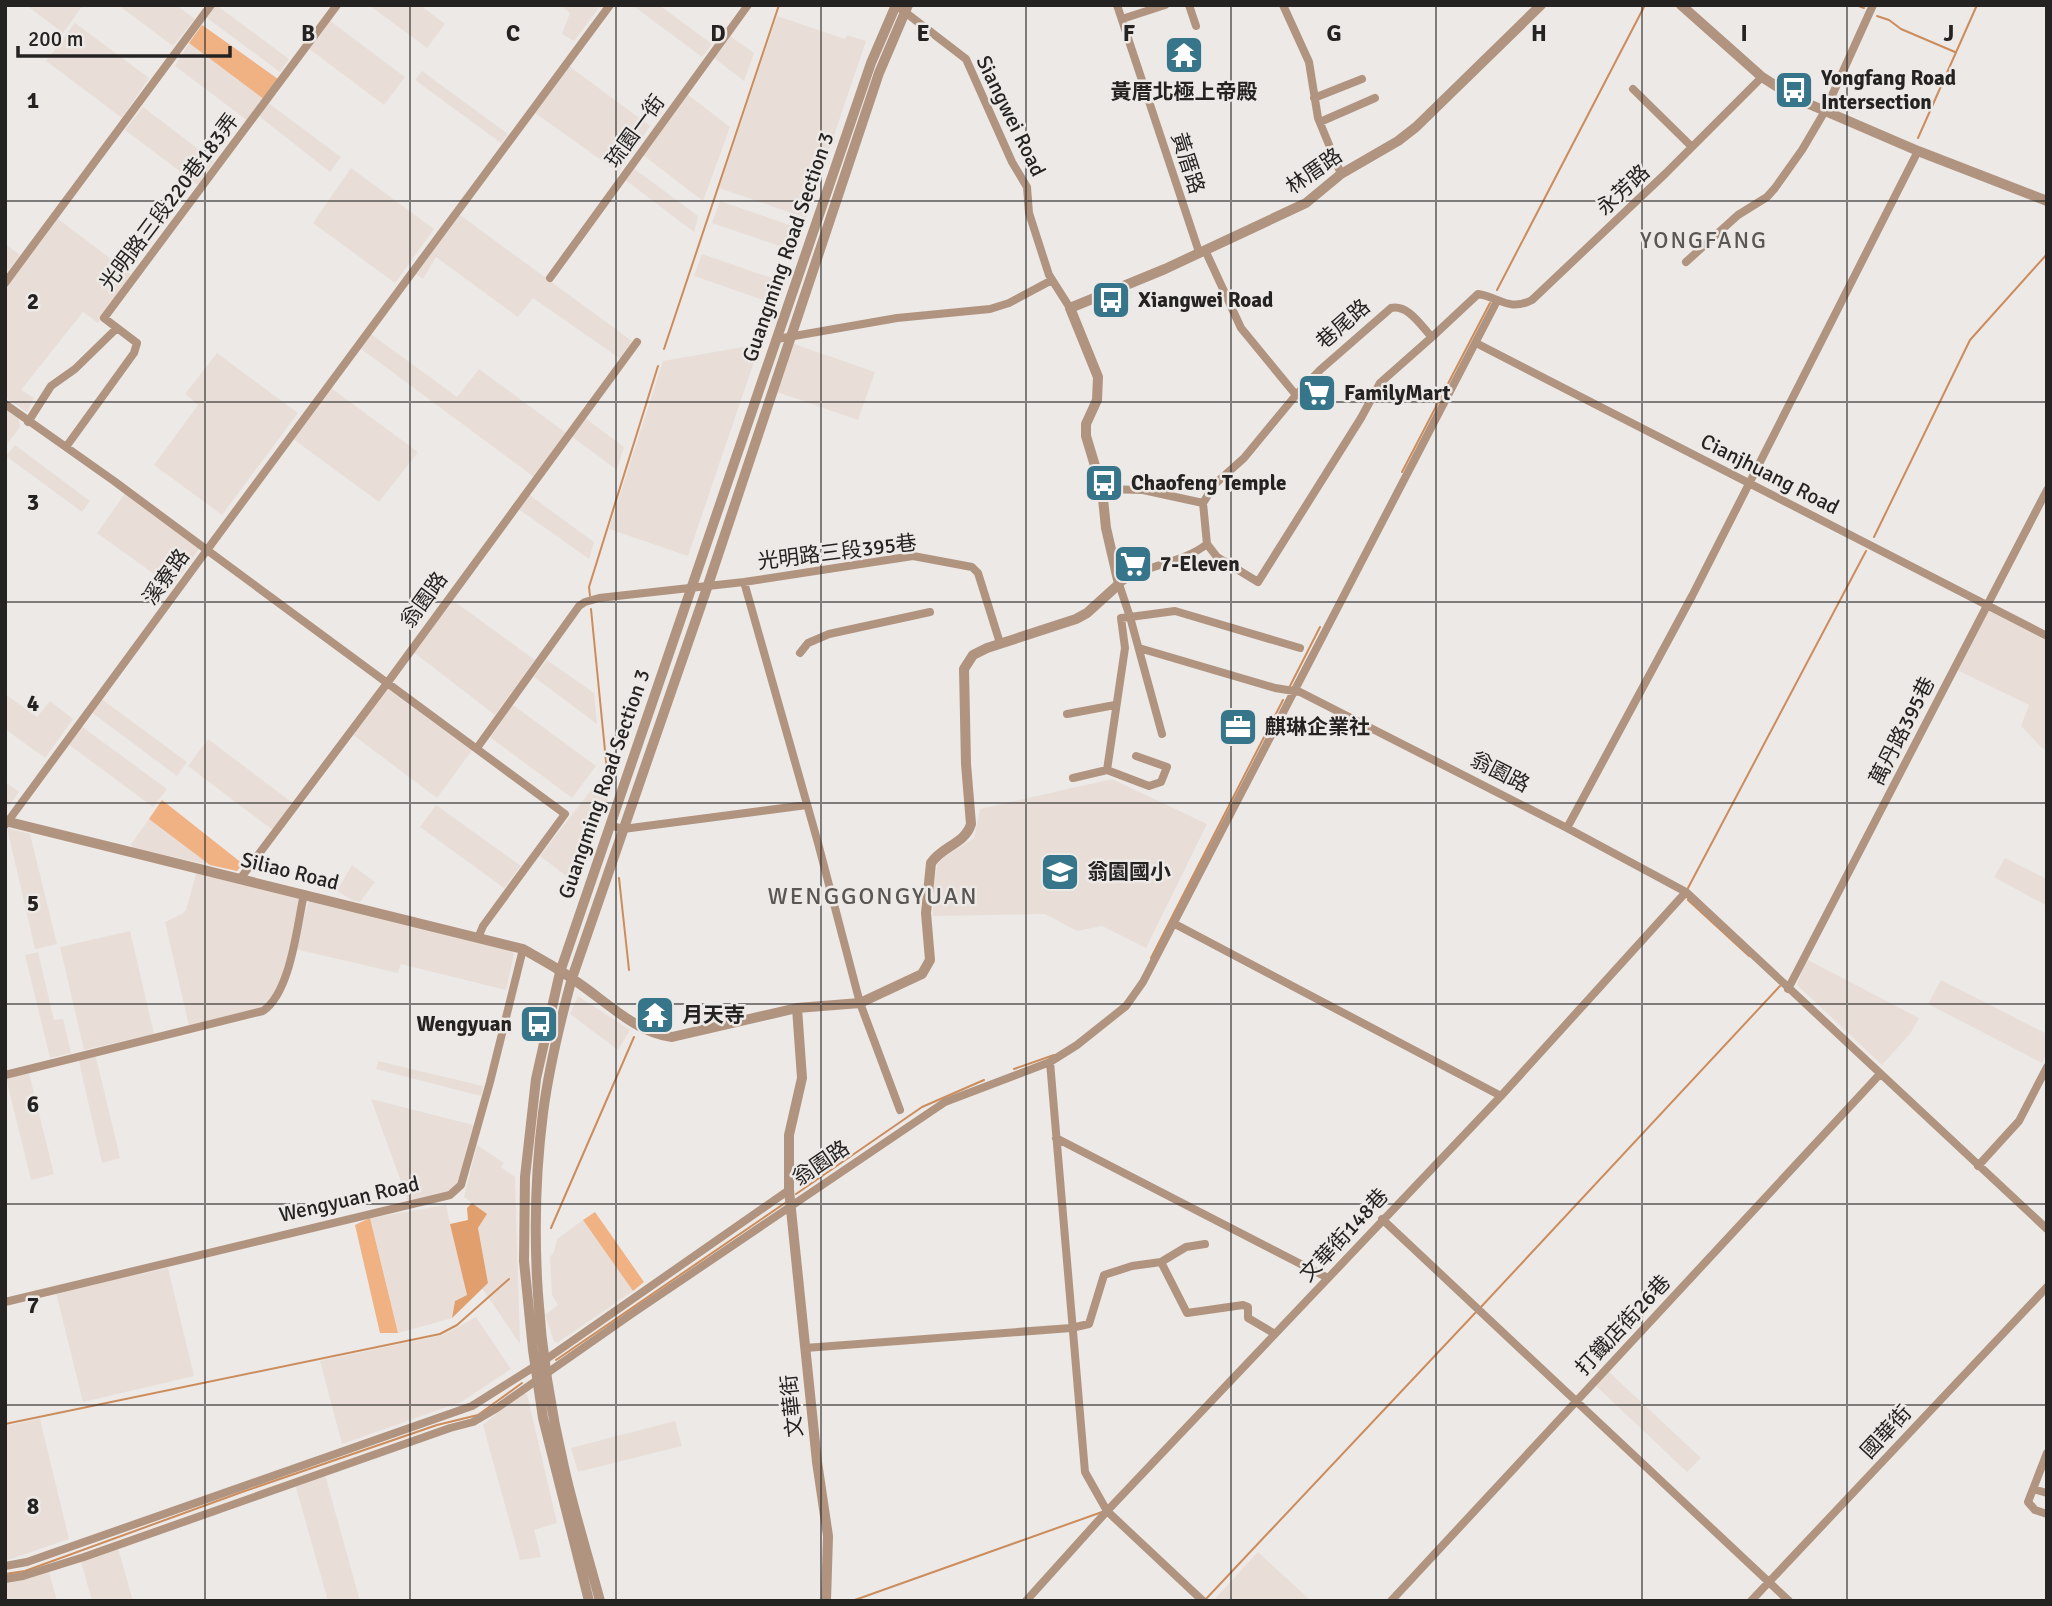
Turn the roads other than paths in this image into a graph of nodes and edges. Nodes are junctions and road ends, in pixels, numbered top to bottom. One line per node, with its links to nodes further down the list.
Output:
1 (211, 5): 30 (street)
2 (337, 5): 33 (street, 光明路三段220巷183弄)
3 (610, 5): 48 (street)
4 (748, 5): 28 (street, 琉園一街)
5 (1117, 5): 13 (street, 黃厝路)
6 (1165, 5): 13 (street)
7 (1189, 5): 14 (street)
8 (1283, 5): 18 (street)
9 (1541, 5): 24 (street, 林厝路)
10 (1681, 5): 15 (street)
11 (1873, 5): 20 (street)
12 (901, 7): 29 (street, Siangwei Road); 34 (street, Guangming Road Section 3); 36 (street, Guangming Road Section 3)
13 (1122, 19): 26 (street, 黃厝路)
14 (1196, 26)
15 (1762, 77): 20 (street); 22 (street, 永芳路)
16 (1362, 79): 18 (street)
17 (1633, 89): 22 (street)
18 (1314, 98): 21 (street)
19 (1375, 98): 21 (street)
20 (1825, 111): 23 (street); 27 (street)
21 (1320, 122): 24 (street)
22 (1692, 147): 31 (street, 永芳路)
23 (1918, 151): 25 (street); 43 (street)
24 (1341, 174): 26 (street, 林厝路)
25 (2047, 201)
26 (1202, 251): 32 (street, 林厝路); 39 (street, 黃厝路)
27 (1686, 262)
28 (550, 278)
29 (1052, 280): 32 (street, Siangwei Road); 34 (street)
30 (5, 283)
31 (1497, 301): 35 (street); 38 (street, 翁園路)
32 (1070, 308): 44 (street)
33 (117, 328): 41 (street); 42 (street)
34 (791, 336): 36 (street); 51 (street, Guangming Road Section 3)
35 (1432, 337): 39 (street, 巷尾路); 47 (street)
36 (777, 340): 52 (street, Guangming Road Section 3)
37 (637, 342): 61 (street, 翁園路)
38 (1476, 343): 43 (street, Cianjhuang Road); 62 (street, 翁園路)
39 (1296, 395): 46 (street, 巷尾路)
40 (5, 404): 41 (street, 溪寮路)
41 (28, 422): 42 (street, 溪寮路)
42 (66, 447): 48 (street, 溪寮路)
43 (1750, 484): 53 (street, Cianjhuang Road); 73 (street)
44 (1102, 489): 46 (street); 50 (street)
45 (2047, 490): 53 (street, 萬丹路395巷)
46 (1203, 503): 47 (street)
47 (1207, 544): 50 (street)
48 (207, 550): 61 (street); 71 (street, 溪寮路)
49 (744, 582): 51 (street, 光明路三段395巷); 57 (street, 光明路三段395巷); 70 (street)
50 (1119, 584): 55 (street); 57 (street)
51 (708, 585): 52 (street); 74 (street, Guangming Road Section 3)
52 (691, 588): 66 (street); 72 (street, Guangming Road Section 3)
53 (1987, 606): 56 (street, Cianjhuang Road); 83 (street, 萬丹路395巷)
54 (930, 612): 60 (street)
55 (1130, 617): 58 (street); 59 (street); 63 (street)
56 (2047, 636)
57 (1000, 643): 84 (street)
58 (1139, 648): 62 (street, 翁園路); 65 (street)
59 (1300, 648)
60 (800, 653)
61 (388, 682): 66 (street); 75 (street, 翁園路)
62 (1294, 691): 73 (street, 翁園路); 78 (street, 翁園路)
63 (1115, 705): 64 (street); 68 (street)
64 (1067, 714)
65 (1163, 734)
66 (477, 748): 79 (street)
67 (1136, 756): 68 (street)
68 (1107, 770): 69 (street)
69 (1073, 778)
70 (807, 804): 74 (street); 84 (street)
71 (6, 822): 75 (street, Siliao Road)
72 (610, 825): 74 (street); 81 (street, Guangming Road Section 3)
73 (1567, 828): 77 (street, 翁園路)
74 (623, 829): 82 (street, Guangming Road Section 3)
75 (240, 879): 76 (street, Siliao Road)
76 (304, 894): 79 (street, Siliao Road); 89 (street)
77 (1688, 894): 83 (street, 翁園路); 90 (street, 文華街148巷)
78 (1173, 923): 86 (street, 翁園路); 90 (street)
79 (478, 938): 80 (street, Siliao Road)
80 (523, 949): 81 (street, Siliao Road); 102 (street, Wengyuan Road)
81 (560, 972): 82 (street, Siliao Road); 106 (street, Guangming Road Section 3)
82 (572, 978): 85 (street); 106 (street, Guangming Road Section 3)
83 (1788, 989): 88 (street, 翁園路)
84 (860, 1003): 85 (street); 91 (street)
85 (797, 1008): 94 (street, 翁園路)
86 (1050, 1062): 92 (street); 95 (street, 翁園路)
87 (2047, 1067): 93 (street)
88 (1880, 1074): 93 (street, 翁園路); 109 (street, 打鐵店街26巷)
89 (5, 1075)
90 (1500, 1096): 96 (street, 文華街148巷)
91 (900, 1110)
92 (1056, 1138): 100 (street); 103 (street)
93 (1978, 1166): 97 (street, 翁園路)
94 (789, 1191): 95 (street, 翁園路); 106 (street)
95 (792, 1207): 105 (street, 文華街); 107 (street)
96 (1382, 1219): 100 (street, 文華街148巷); 109 (street)
97 (2047, 1229)
98 (1205, 1244): 99 (street)
99 (1161, 1262): 103 (street); 104 (street)
100 (1328, 1278): 104 (street, 文華街148巷)
101 (2047, 1287): 117 (street, 國華街)
102 (5, 1302)
103 (1071, 1328): 105 (street); 113 (street)
104 (1275, 1334): 113 (street, 文華街148巷)
105 (805, 1348): 121 (street, 文華街)
106 (540, 1363): 107 (street, Guangming Road Section 3); 108 (street, Guangming Road Section 3); 115 (street)
107 (547, 1373): 108 (street); 120 (street, Guangming Road Section 3)
108 (537, 1380): 116 (street); 119 (street, Guangming Road Section 3)
109 (1576, 1401): 117 (street); 123 (street, 打鐵店街26巷)
110 (2047, 1453): 111 (street)
111 (2033, 1489): 112 (street); 114 (street)
112 (2047, 1493)
113 (1106, 1513): 118 (street); 122 (street, 文華街148巷)
114 (2047, 1514)
115 (5, 1566)
116 (5, 1579)
117 (1769, 1582): 124 (street, 國華街); 125 (street)
118 (1202, 1600)
119 (589, 1601)
120 (600, 1601)
121 (826, 1601)
122 (1026, 1601)
123 (1391, 1601)
124 (1751, 1601)
125 (1789, 1601)

